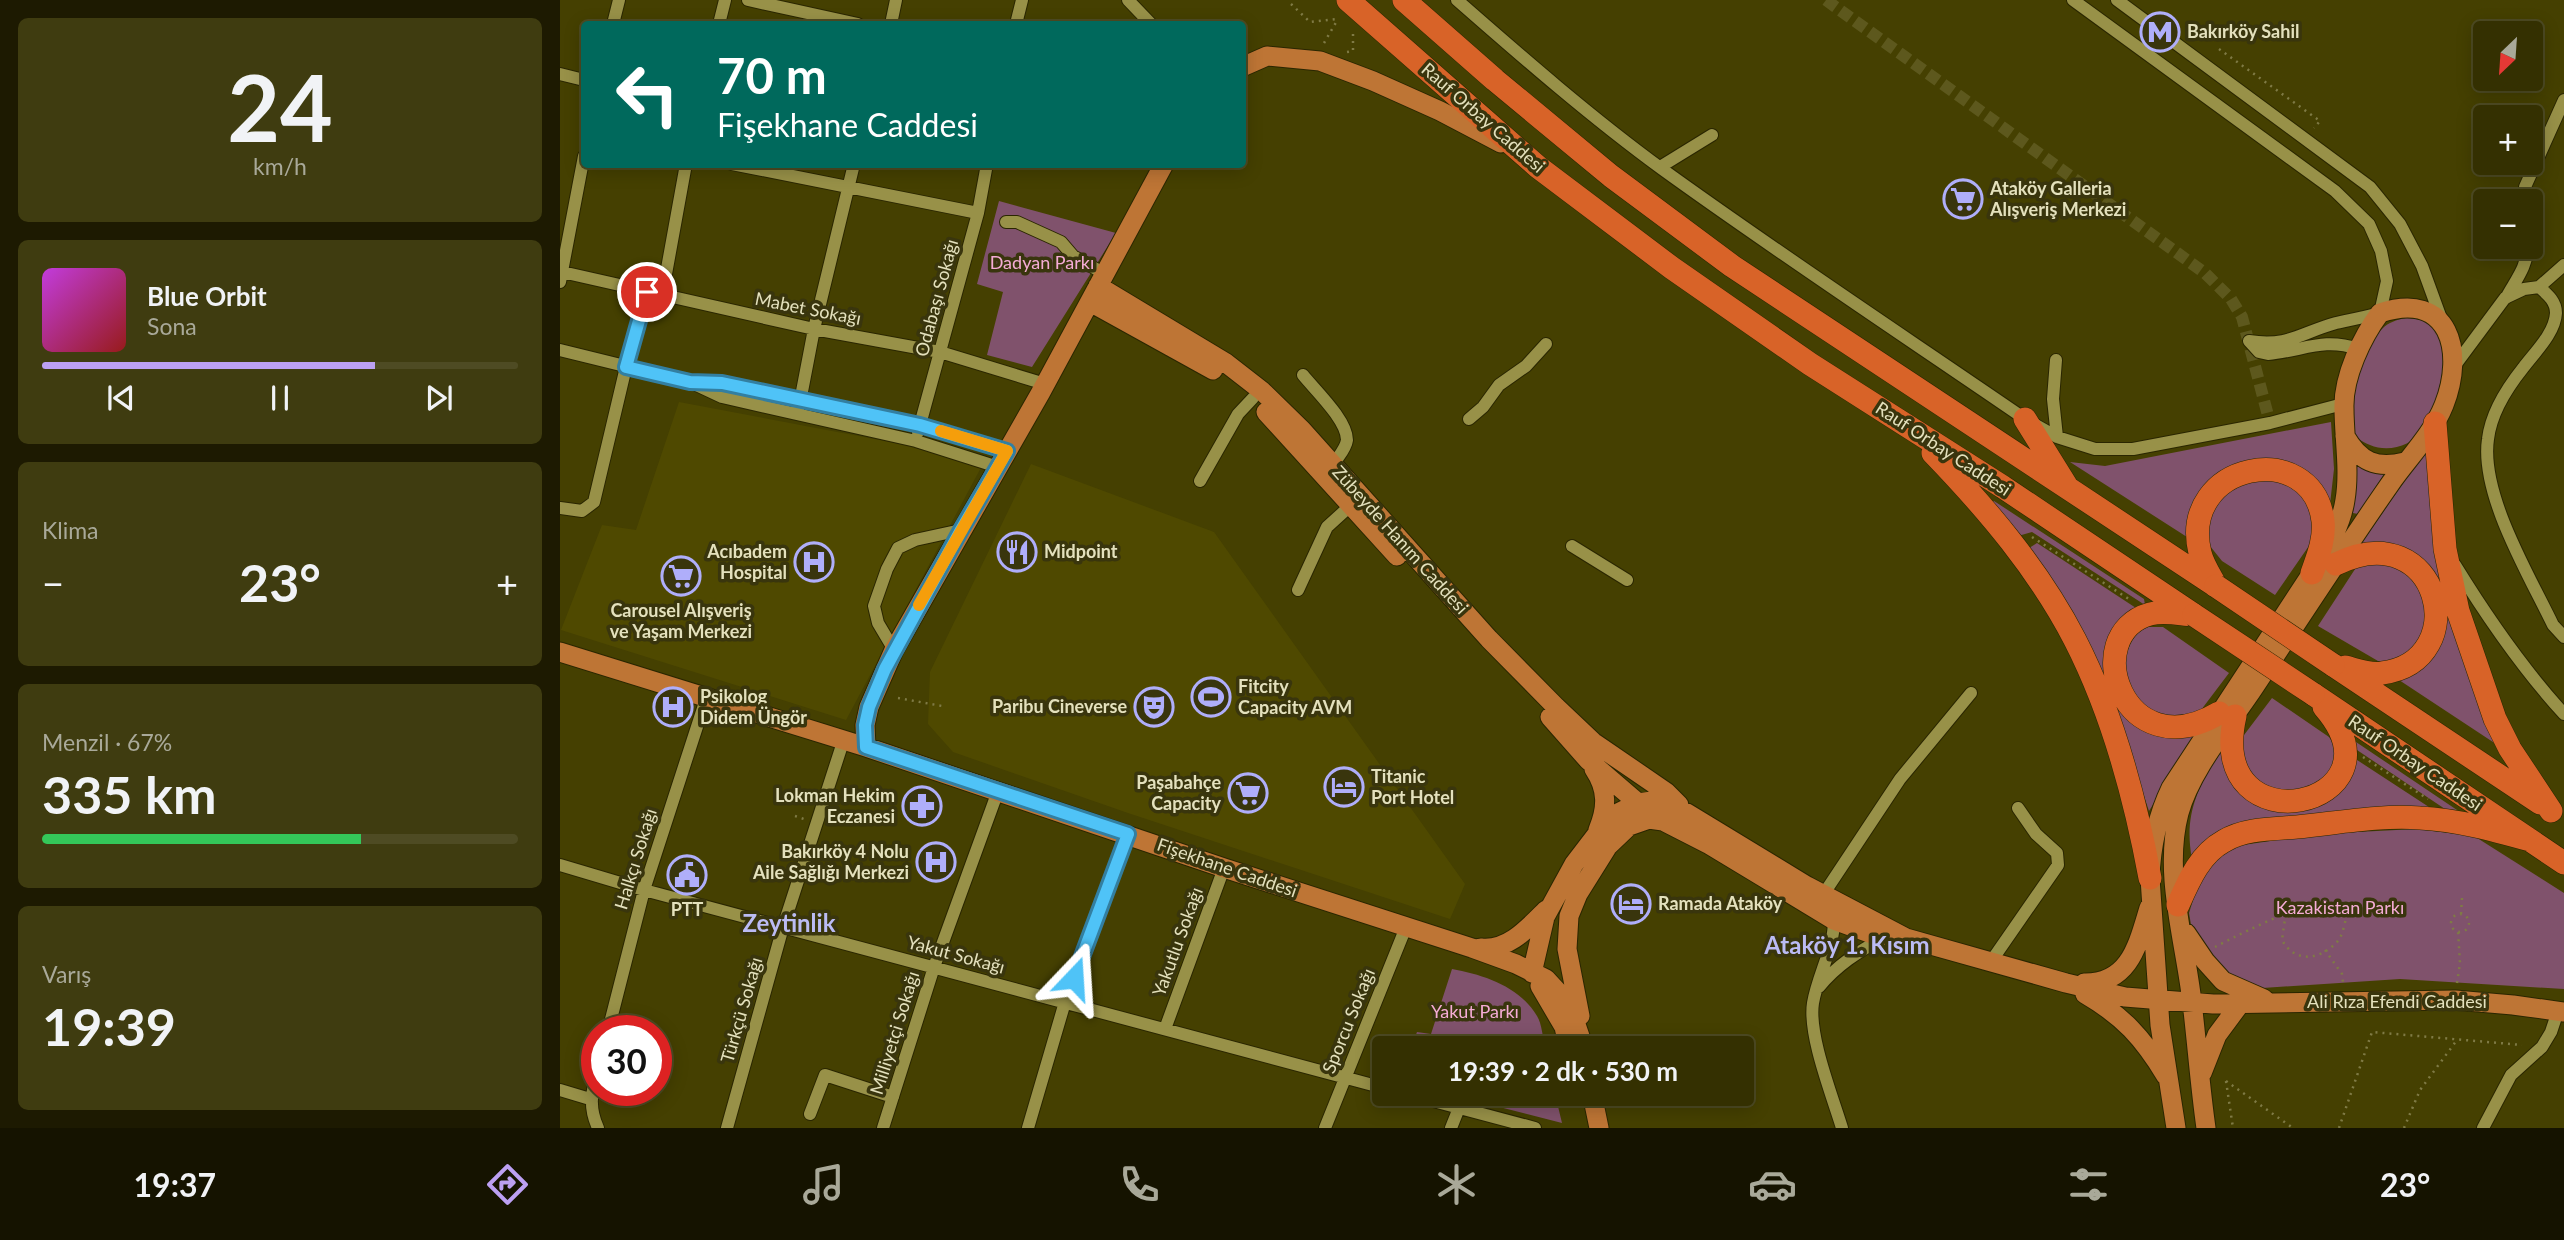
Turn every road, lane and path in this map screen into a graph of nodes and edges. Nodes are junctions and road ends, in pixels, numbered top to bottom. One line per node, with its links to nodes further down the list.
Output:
1 (619, 0): 13 (street)
2 (725, 0): 14 (street)
3 (748, 0): 15 (street)
4 (896, 0): 16 (street)
5 (1022, 0): 17 (street)
6 (1128, 0): 18 (street)
7 (1348, 0): 27 (highway, Rauf Orbay Caddesi)
8 (1404, 0): 76 (highway, Rauf Orbay Caddesi)
9 (1457, 0): 28 (street)
10 (2073, 0): 47 (street)
11 (2116, 0): 26 (street)
12 (1291, 4): 20 (path)
13 (614, 21)
14 (720, 21)
15 (844, 21)
16 (892, 21)
17 (1017, 21)
18 (1148, 21)
19 (2219, 49): 26 (path)
20 (1314, 61): 21 (main road); 27 (main road)
21 (1246, 65)
22 (560, 74): 23 (street)
23 (581, 79)
24 (2564, 100): 36 (street)
25 (1712, 135): 28 (street)
26 (2306, 139): 48 (street)
27 (1538, 167): 68 (highway, Rauf Orbay Caddesi)
28 (1660, 167): 65 (street)
29 (582, 168): 41 (street)
30 (686, 168): 45 (street)
31 (751, 168): 35 (street)
32 (853, 168): 35 (street)
33 (987, 168): 37 (street, Odabaşı Sokağı)
34 (1162, 168): 43 (main road)
35 (848, 189): 37 (street); 49 (street)
36 (2525, 189)
37 (978, 213): 53 (street, Odabaşı Sokağı)
38 (1006, 222): 43 (street)
39 (2526, 259): 46 (street)
40 (2564, 265): 42 (street)
41 (561, 277): 44 (street, Mabet Sokağı)
42 (2539, 287): 46 (street); 90 (street)
43 (1098, 288): 59 (main road); 60 (main road, Zübeyde Hanım Caddesi)
44 (647, 292): 45 (street, Mabet Sokağı); 55 (street)
45 (662, 296): 49 (street, Mabet Sokağı)
46 (2505, 298): 56 (street)
47 (2380, 313): 48 (main road); 51 (main road); 51 (street)
48 (2443, 323): 56 (main road)
49 (814, 329): 53 (street, Mabet Sokağı); 61 (street)
50 (1546, 344): 64 (street)
51 (2358, 349): 62 (main road)
52 (560, 350): 55 (street)
53 (940, 352): 59 (street, Mabet Sokağı); 67 (street, Odabaşı Sokağı)
54 (2056, 360): 70 (street)
55 (626, 367): 58 (street); 78 (street)
56 (2453, 369): 66 (main road)
57 (1303, 375): 74 (street)
58 (690, 382): 61 (street); 63 (street)
59 (1045, 384): 72 (main road)
60 (1257, 394): 74 (main road, Zübeyde Hanım Caddesi); 75 (street); 77 (main road, Zübeyde Hanım Caddesi)
61 (800, 400): 63 (street); 67 (street)
62 (2343, 404): 69 (main road); 70 (street)
63 (797, 414): 71 (street)
64 (1469, 419)
65 (2025, 419): 70 (street); 76 (highway)
66 (2435, 423): 73 (main road); 82 (highway)
67 (920, 425): 71 (street, Odabaşı Sokağı); 72 (street)
68 (1906, 426): 81 (highway); 89 (highway, Rauf Orbay Caddesi)
69 (2345, 436): 73 (main road); 84 (main road)
70 (2057, 437)
71 (916, 441): 72 (street)
72 (1002, 459): 79 (main road)
73 (2405, 462): 83 (main road)
74 (1333, 465): 108 (main road, Zübeyde Hanım Caddesi)
75 (1200, 481)
76 (2069, 491): 86 (highway, Rauf Orbay Caddesi)
77 (1350, 506): 87 (street); 104 (main road, Zübeyde Hanım Caddesi)
78 (560, 508)
79 (961, 530): 91 (main road); 91 (street)
80 (1572, 546): 85 (street)
81 (2017, 548): 88 (path); 117 (highway)
82 (2445, 549): 100 (street); 109 (highway)
83 (2336, 564): 93 (highway); 99 (main road)
84 (2312, 573): 86 (highway); 99 (main road)
85 (1628, 580)
86 (2216, 586): 93 (highway, Rauf Orbay Caddesi, bridge)
87 (1297, 590)
88 (2147, 615): 89 (highway); 99 (highway)
89 (2194, 615): 95 (highway, Rauf Orbay Caddesi, bridge)
90 (2564, 637)
91 (894, 650): 103 (main road)
92 (560, 652): 97 (main road, Fişekhane Caddesi)
93 (2333, 665): 109 (highway, Rauf Orbay Caddesi)
94 (1971, 693): 120 (street)
95 (2313, 694): 102 (highway); 113 (highway, Rauf Orbay Caddesi)
96 (898, 698): 98 (path)
97 (705, 699): 101 (main road, Fişekhane Caddesi); 118 (street, Halkçı Sokağı)
98 (942, 706)
99 (2227, 714): 102 (highway); 117 (main road); 124 (main road)
100 (2564, 714)
101 (843, 742): 103 (main road, Fişekhane Caddesi); 126 (street, Türkçü Sokağı)
102 (2345, 746): 110 (path)
103 (866, 747): 105 (main road, Fişekhane Caddesi)
104 (1588, 760): 107 (main road); 112 (main road)
105 (998, 791): 111 (main road, Fişekhane Caddesi); 138 (street, Milliyetçi Sokağı)
106 (2018, 808): 137 (street)
107 (1644, 811): 108 (main road, Zübeyde Hanım Caddesi); 112 (main road); 120 (main road, Zübeyde Hanım Caddesi); 154 (main road)
108 (1688, 813): 120 (main road, Zübeyde Hanım Caddesi)
109 (2558, 815)
110 (2445, 820): 113 (highway); 124 (highway)
111 (1128, 834): 116 (main road, Fişekhane Caddesi); 144 (street)
112 (1597, 834): 121 (main road)
113 (2530, 839): 114 (highway, Rauf Orbay Caddesi)
114 (2564, 863)
115 (560, 865): 118 (street, Yakut Sokağı)
116 (1224, 868): 127 (main road, Fişekhane Caddesi); 151 (street, Yakutlu Sokağı)
117 (2151, 888): 140 (main road, Zübeyde Hanım Caddesi); 142 (main road)
118 (644, 890): 126 (street, Yakut Sokağı); 150 (street, Halkçı Sokağı)
119 (2462, 898): 123 (path)
120 (1820, 902): 125 (main road, Zübeyde Hanım Caddesi); 131 (main road, Zübeyde Hanım Caddesi)
121 (1549, 907): 129 (main road); 133 (main road)
122 (2290, 913): 134 (path); 134 (path); 135 (path)
123 (2461, 914): 128 (path); 128 (path)
124 (2180, 916): 135 (main road, Ali Rıza Efendi Caddesi); 146 (main road)
125 (1834, 920): 130 (main road, Zübeyde Hanım Caddesi); 141 (street)
126 (783, 927): 138 (street, Yakut Sokağı); 171 (street, Türkçü Sokağı)
127 (1406, 927): 132 (main road, Fişekhane Caddesi); 157 (street, Sporcu Sokağı)
128 (2458, 931): 136 (path)
129 (1521, 933): 132 (main road); 133 (main road)
130 (1883, 938): 131 (main road, Zübeyde Hanım Caddesi); 141 (street)
131 (1906, 938): 137 (main road, Zübeyde Hanım Caddesi)
132 (1472, 947): 139 (main road, Fişekhane Caddesi)
133 (1536, 948): 139 (main road); 147 (main road)
134 (2325, 950): 143 (path)
135 (2201, 955): 145 (main road, Ali Rıza Efendi Caddesi)
136 (2460, 962)
137 (1990, 963): 140 (main road, Zübeyde Hanım Caddesi)
138 (934, 967): 144 (street, Yakut Sokağı); 163 (street, Milliyetçi Sokağı)
139 (1532, 973): 147 (main road, Fişekhane Caddesi); 152 (main road)
140 (2066, 983): 142 (main road, Zübeyde Hanım Caddesi); 159 (main road)
141 (1816, 990): 179 (street)
142 (2158, 1000): 146 (main road, Zübeyde Hanım Caddesi); 159 (main road)
143 (2344, 1001): 145 (main road, Ali Rıza Efendi Caddesi); 149 (main road, Ali Rıza Efendi Caddesi)
144 (1065, 1002): 151 (street, Yakut Sokağı); 173 (street)
145 (2272, 1002): 148 (main road, Ali Rıza Efendi Caddesi)
146 (2192, 1003): 148 (main road, Ali Rıza Efendi Caddesi); 158 (main road)
147 (1569, 1004): 153 (main road, Fişekhane Caddesi)
148 (2240, 1004): 158 (main road)
149 (2561, 1012): 156 (street)
150 (612, 1015)
151 (1165, 1029): 157 (street, Yakut Sokağı)
152 (1571, 1036)
153 (1577, 1036)
154 (1579, 1036)
155 (2457, 1040): 156 (path); 184 (path); 185 (path)
156 (2542, 1047): 186 (street)
157 (1346, 1077): 160 (street, Yakut Sokağı); 174 (street, Sporcu Sokağı)
158 (2199, 1080): 181 (main road)
159 (2169, 1082): 180 (main road)
160 (1372, 1085)
161 (560, 1090): 162 (street)
162 (581, 1096)
163 (893, 1097): 169 (street); 172 (street, Milliyetçi Sokağı)
164 (590, 1106): 170 (street)
165 (1452, 1106): 168 (street)
166 (1582, 1106): 177 (main road)
167 (1594, 1106): 178 (main road)
168 (1459, 1108): 175 (street); 176 (street)
169 (810, 1114)
170 (598, 1128)
171 (727, 1128)
172 (883, 1128)
173 (1028, 1128)
174 (1325, 1128)
175 (1451, 1128)
176 (1535, 1128)
177 (1586, 1128)
178 (1599, 1128)
179 (1842, 1128)
180 (2176, 1128)
181 (2206, 1128)
182 (2233, 1128): 183 (path)
183 (2293, 1128)
184 (2339, 1128)
185 (2404, 1128)
186 (2483, 1128)

